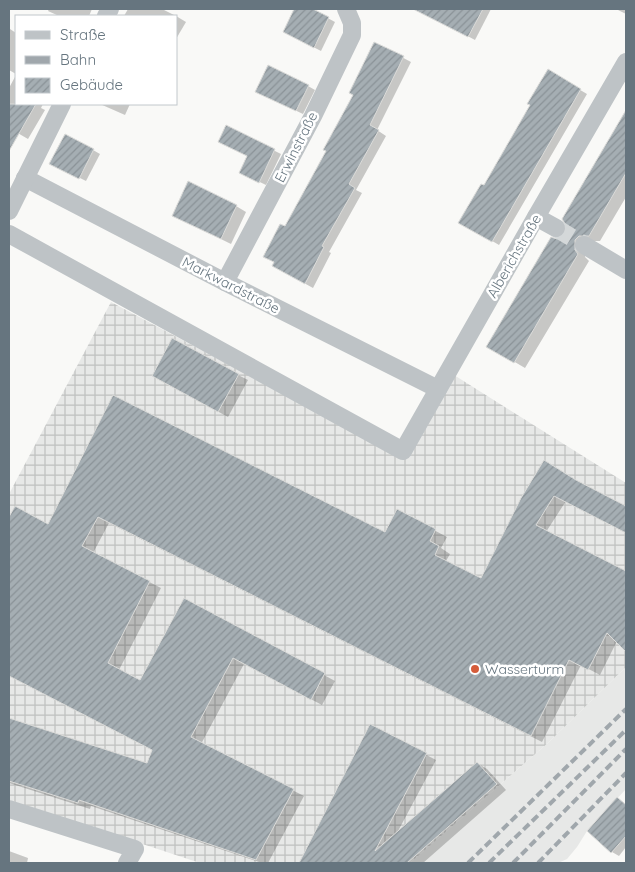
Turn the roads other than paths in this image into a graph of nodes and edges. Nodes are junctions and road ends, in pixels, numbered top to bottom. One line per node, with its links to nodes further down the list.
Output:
1 (346, 9): 11 (street, Erwinstraße)
2 (626, 62): 6 (street, Alberichstraße)
3 (62, 105): 4 (street)
4 (25, 178): 5 (street); 11 (street, Markwardstraße)
5 (9, 212)
6 (536, 217): 7 (street); 12 (street, Alberichstraße)
7 (556, 228)
8 (9, 234): 12 (street, Alberichstraße)
9 (584, 245): 10 (street)
10 (626, 270)
11 (226, 282): 12 (street, Markwardstraße)
12 (438, 389)
13 (9, 809): 14 (street)
14 (131, 856)

